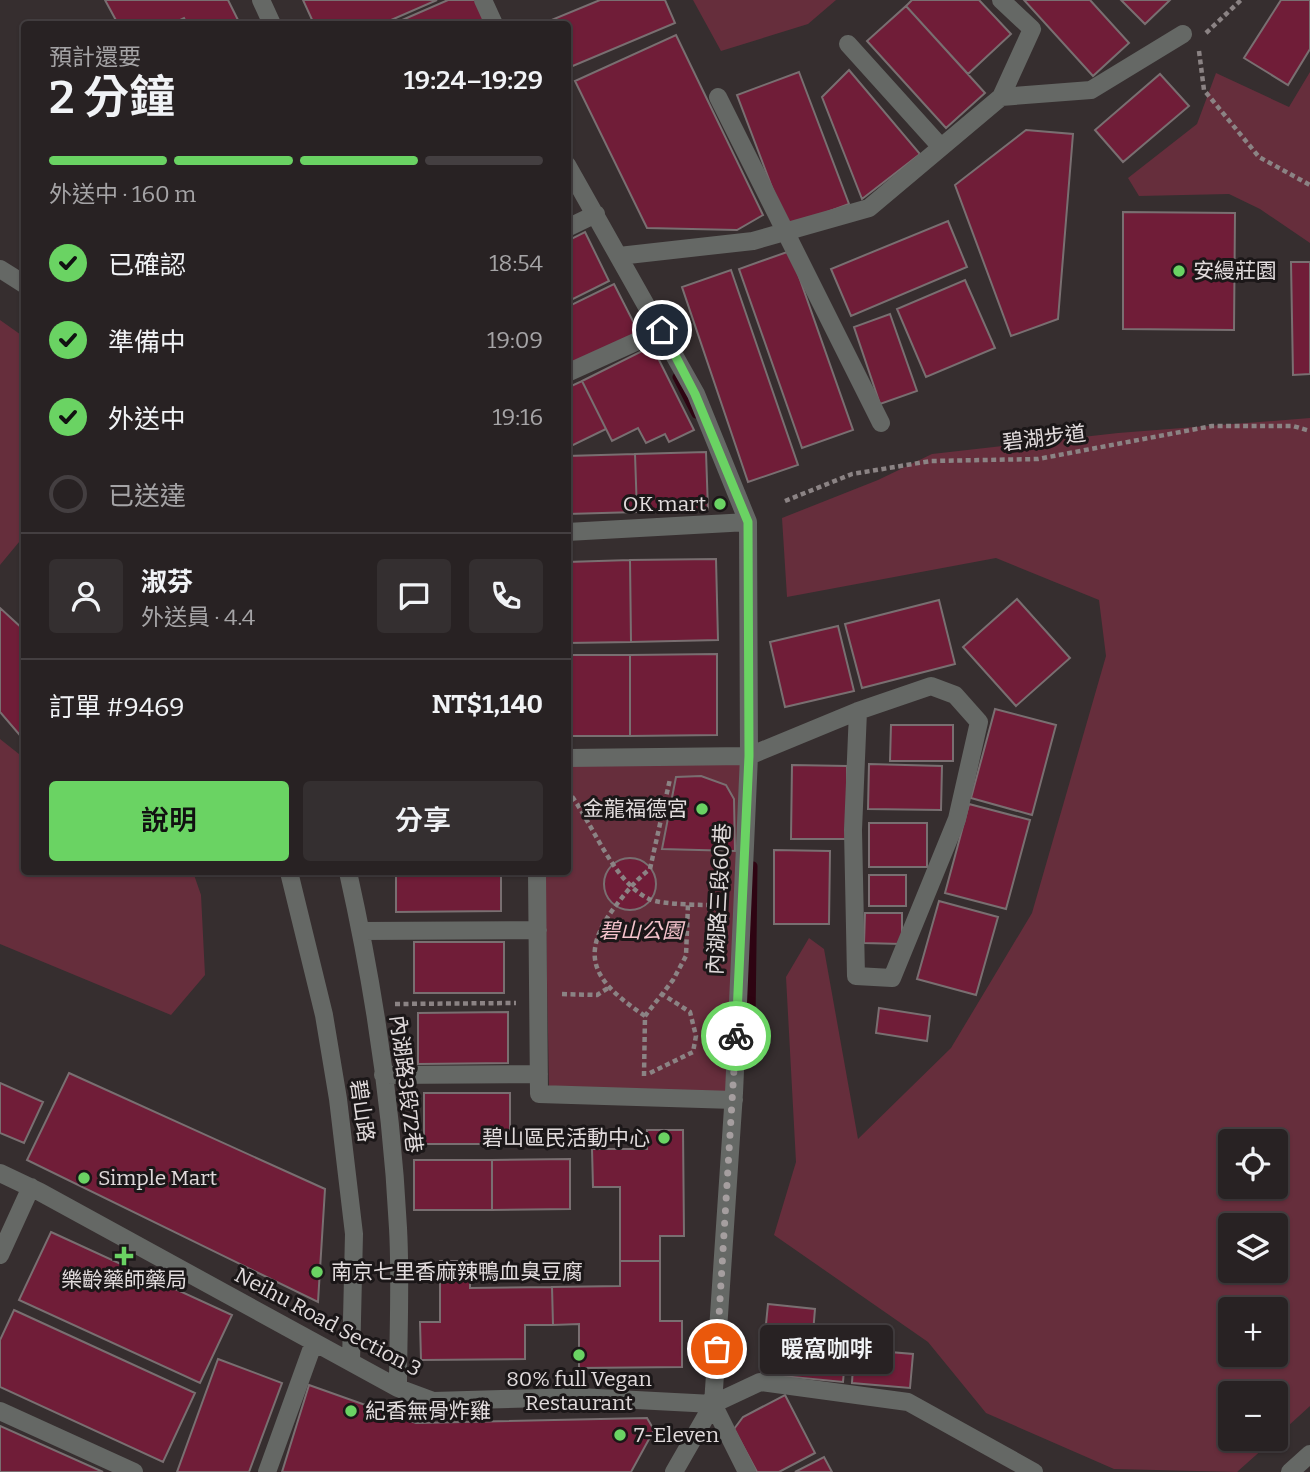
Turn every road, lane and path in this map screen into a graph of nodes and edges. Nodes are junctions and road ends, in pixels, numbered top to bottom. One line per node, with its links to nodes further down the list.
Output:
1 (261, 0): 5 (street)
2 (483, 0): 6 (street)
3 (1001, 0): 10 (street)
4 (1241, 0): 13 (path)
5 (271, 21)
6 (493, 21)
7 (1183, 34): 10 (street)
8 (848, 44): 11 (street)
9 (718, 97): 16 (street)
10 (1002, 97): 11 (street)
11 (940, 146): 16 (street)
12 (571, 171): 14 (street)
13 (1310, 185)
14 (596, 214): 15 (street); 17 (street)
15 (571, 226)
16 (785, 232): 17 (street); 22 (street)
17 (619, 256): 20 (street)
18 (0, 269): 19 (street)
19 (21, 282)
20 (662, 330): 21 (street); 25 (street)
21 (571, 371)
22 (881, 423)
23 (1310, 431): 24 (path, 碧湖步道)
24 (785, 501)
25 (748, 522): 26 (street); 28 (street, 內湖路三段60巷)
26 (571, 532)
27 (858, 711): 27 (street); 28 (street)
28 (749, 756): 29 (street); 37 (street, 內湖路三段60巷)
29 (571, 758)
30 (672, 768): 35 (path)
31 (571, 795): 35 (path)
32 (290, 875): 56 (street, 碧山路)
33 (349, 875): 39 (street, 內湖路3段72巷)
34 (537, 875): 38 (street)
35 (630, 884): 36 (path); 40 (path)
36 (688, 904): 37 (path); 41 (path)
37 (740, 906): 51 (street, 內湖路三段60巷)
38 (538, 930): 39 (street); 42 (street)
39 (361, 931): 43 (street, 內湖路3段72巷)
40 (608, 988): 42 (path); 44 (path)
41 (662, 994): 44 (path); 48 (path)
42 (538, 997): 43 (path); 45 (street)
43 (373, 1004): 46 (street, 內湖路3段72巷)
44 (645, 1016): 48 (path)
45 (539, 1074): 46 (street); 50 (street)
46 (383, 1075): 57 (street, 內湖路3段72巷)
47 (631, 1077): 48 (path)
48 (644, 1077): 49 (path); 50 (path)
49 (657, 1078)
50 (641, 1098): 51 (street)
51 (734, 1100): 58 (street, 內湖路三段60巷)
52 (0, 1173): 53 (street, Neihu Road Section 3)
53 (31, 1187): 54 (street); 55 (street, Neihu Road Section 3)
54 (0, 1255)
55 (314, 1342): 56 (street, Neihu Road Section 3); 62 (street)
56 (351, 1362): 57 (street, Neihu Road Section 3)
57 (398, 1388): 58 (street, Neihu Road Section 3)
58 (713, 1404): 63 (street); 64 (street); 65 (street)
59 (0, 1410): 61 (street)
60 (1310, 1454): 66 (street)
61 (134, 1472)
62 (267, 1472)
63 (674, 1472)
64 (747, 1472)
65 (1034, 1472)
66 (1290, 1472)

